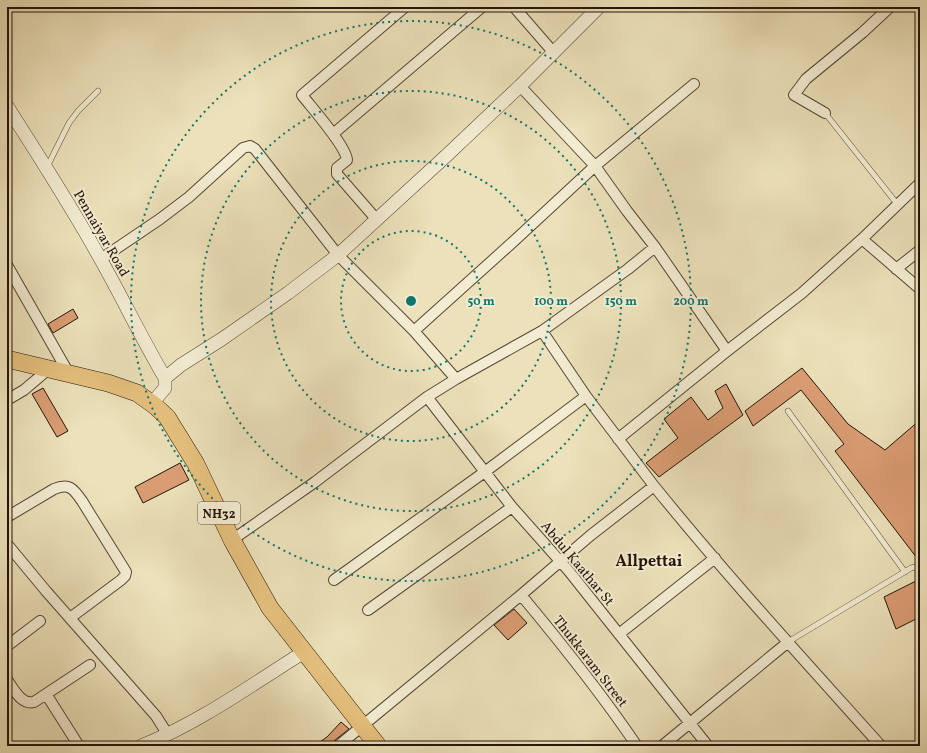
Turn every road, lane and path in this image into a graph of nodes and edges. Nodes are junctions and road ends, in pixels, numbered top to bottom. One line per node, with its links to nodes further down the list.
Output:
1 (404, 7): 12 (street)
2 (482, 7): 12 (street)
3 (514, 7): 6 (street)
4 (890, 7): 11 (street)
5 (595, 9): 6 (street)
6 (554, 53): 8 (street)
7 (694, 84): 13 (street)
8 (520, 86): 13 (street); 17 (street)
9 (98, 91): 14 (lane)
10 (7, 106): 14 (street, Pennaiyar Road)
11 (826, 113): 16 (lane)
12 (333, 134): 17 (street)
13 (595, 166): 19 (street); 26 (street)
14 (46, 168): 22 (street, Pennaiyar Road)
15 (920, 183): 16 (street)
16 (898, 205): 18 (street)
17 (377, 220): 21 (street)
18 (862, 239): 24 (street); 28 (street)
19 (655, 247): 27 (street); 28 (street)
20 (920, 250): 24 (street)
21 (338, 255): 22 (street); 26 (street); 33 (street)
22 (101, 259): 33 (street, Pennaiyar Road)
23 (7, 265): 31 (street)
24 (896, 269): 25 (street)
25 (920, 289)
26 (414, 331): 32 (street)
27 (542, 331): 32 (street); 34 (street)
28 (727, 351): 40 (street)
29 (7, 359): 30 (highway, NH32)
30 (50, 368): 31 (highway, NH32); 36 (street)
31 (68, 372): 37 (highway, NH32)
32 (456, 379): 35 (street)
33 (165, 383): 37 (street); 39 (street)
34 (586, 396): 40 (street); 41 (street)
35 (427, 397): 41 (street, Abdul Kaathar St); 45 (street)
36 (7, 400)
37 (151, 403): 39 (highway, NH32)
38 (788, 412): 50 (lane)
39 (167, 417): 45 (highway, NH32)
40 (618, 438): 42 (street)
41 (486, 471): 43 (street, Abdul Kaathar St); 51 (street)
42 (654, 486): 47 (street); 48 (street)
43 (512, 507): 48 (street, Abdul Kaathar St); 53 (street)
44 (7, 517): 54 (street)
45 (232, 540): 59 (highway, NH32)
46 (7, 544): 54 (street)
47 (715, 558): 56 (street); 57 (street)
48 (560, 560): 52 (street); 56 (street, Abdul Kaathar St)
49 (920, 566): 50 (lane)
50 (905, 572): 57 (lane)
51 (334, 580)
52 (521, 595): 64 (street); 70 (street, Thukkaram Street)
53 (368, 610)
54 (70, 618): 65 (street)
55 (40, 621): 58 (street)
56 (619, 634): 63 (street, Abdul Kaathar St)
57 (787, 643): 63 (street); 73 (street)
58 (7, 646)
59 (304, 652): 64 (highway, NH32); 65 (street)
60 (90, 665): 62 (street)
61 (7, 680): 62 (street)
62 (46, 694): 66 (street)
63 (690, 723): 71 (street); 72 (street, Abdul Kaathar St)
64 (363, 726): 68 (street); 69 (highway, NH32)
65 (168, 735): 67 (street)
66 (79, 746)
67 (141, 746)
68 (338, 746)
69 (378, 746)
70 (637, 746)
71 (662, 746)
72 (708, 746)
73 (879, 746)

